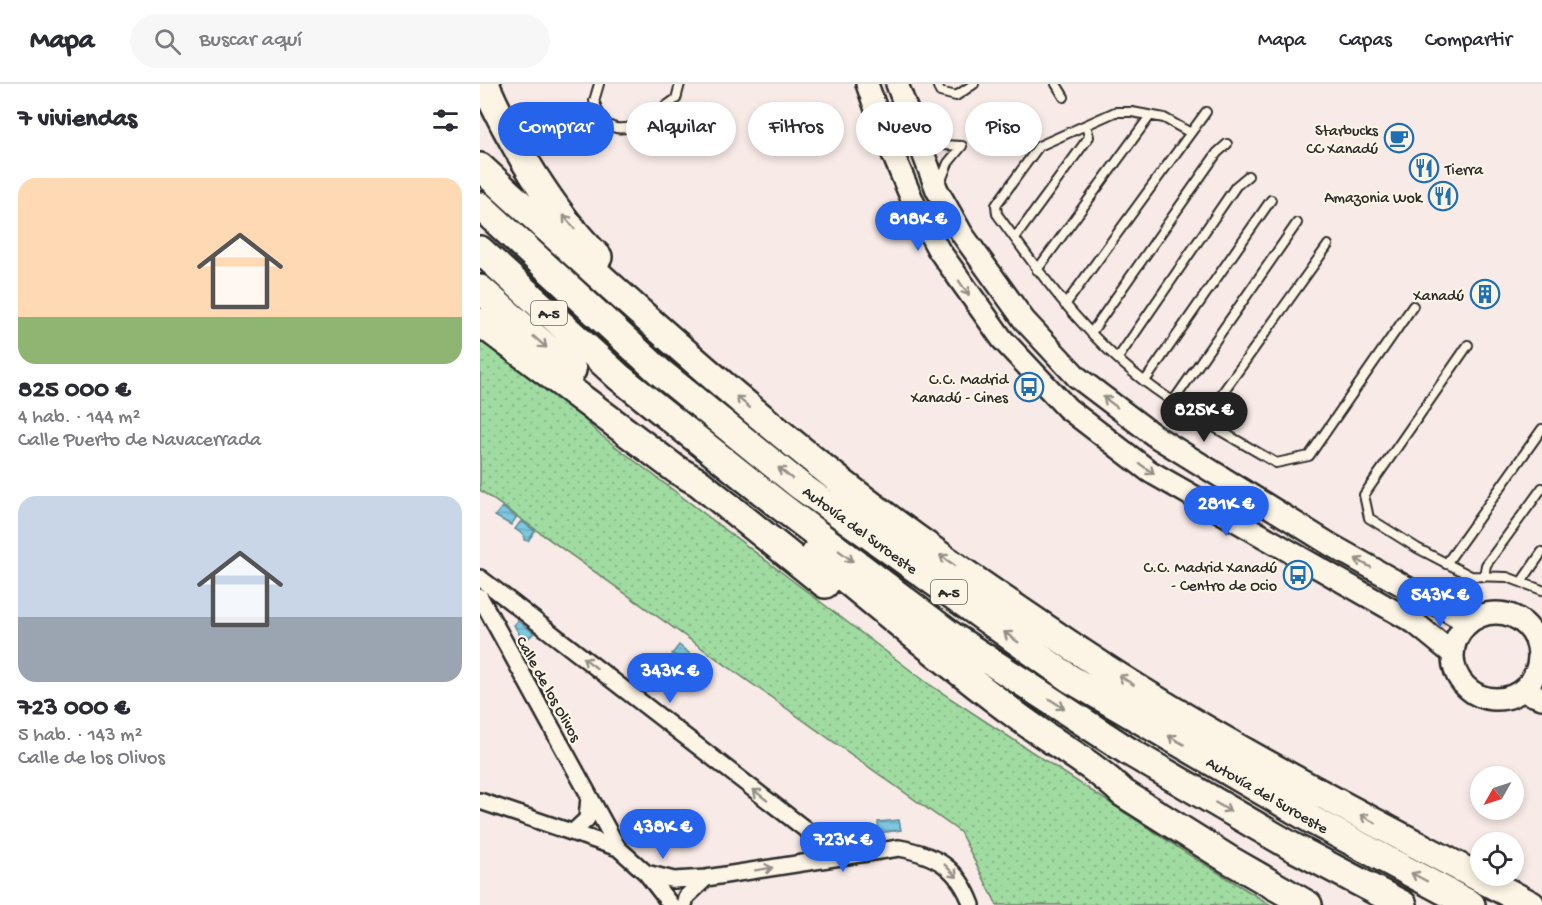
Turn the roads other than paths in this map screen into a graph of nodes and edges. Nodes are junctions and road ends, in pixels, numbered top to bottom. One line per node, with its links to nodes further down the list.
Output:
1 (485, 84): 33 (highway, one-way to 1)
2 (599, 84): 3 (lane)
3 (680, 84)
4 (867, 84): 52 (street, one-way to 52)
5 (897, 84): 10 (street)
6 (937, 84): 7 (lane)
7 (974, 84)
8 (1056, 84): 9 (lane)
9 (1064, 97)
10 (903, 102)
11 (1206, 112): 14 (lane)
12 (1150, 116): 13 (lane); 14 (lane); 27 (lane)
13 (1086, 125): 24 (lane); 24 (lane)
14 (1189, 132): 29 (lane)
15 (1227, 144): 32 (lane)
16 (953, 146): 20 (lane)
17 (924, 156): 20 (street)
18 (480, 167): 33 (highway)
19 (1248, 176): 35 (lane)
20 (937, 190): 50 (street, one-way to 20)
21 (1271, 200): 37 (lane)
22 (480, 206): 68 (highway, Autovía del Suroeste / A-5, one-way to 22)
23 (1298, 223): 38 (lane)
24 (1015, 238): 27 (lane)
25 (1328, 245): 39 (lane)
26 (480, 250): 36 (highway, Autovía del Suroeste / A-5)
27 (1038, 270): 29 (lane)
28 (480, 289): 41 (highway, one-way to 41)
29 (1065, 305): 32 (lane)
30 (1413, 306): 39 (lane)
31 (480, 322): 41 (highway)
32 (1091, 333): 35 (lane)
33 (675, 345): 69 (highway, one-way to 33)
34 (1468, 345): 44 (lane)
35 (1118, 358): 37 (lane)
36 (619, 377): 55 (highway); 67 (highway, Autovía del Suroeste / A-5, one-way to 67)
37 (1145, 381): 38 (lane)
38 (1174, 400): 39 (lane)
39 (1203, 420)
40 (1542, 429): 44 (lane)
41 (698, 482): 55 (highway)
42 (1542, 488): 45 (lane)
43 (1542, 552): 47 (lane)
44 (1446, 564): 45 (lane)
45 (1484, 576): 47 (lane)
46 (480, 578): 60 (street, one-way to 46)
47 (1522, 581): 48 (lane)
48 (1542, 591)
49 (480, 597): 56 (street, Calle de los Olivos)
50 (1468, 622): 51 (street); 52 (street)
51 (1541, 653): 53 (street)
52 (1453, 654): 53 (street)
53 (1522, 691): 54 (street)
54 (1542, 698)
55 (1124, 793): 66 (highway)
56 (589, 797): 58 (street); 59 (street, Calle de los Olivos)
57 (480, 801): 58 (street)
58 (573, 832): 59 (street)
59 (618, 848): 61 (street)
60 (840, 856): 62 (street, one-way to 60); 65 (street, one-way to 65)
61 (646, 873): 62 (street); 63 (street)
62 (706, 879): 64 (street)
63 (671, 905)
64 (684, 905)
65 (972, 905)
66 (1308, 905)
67 (1403, 905)
68 (1471, 905)
69 (1531, 905)

